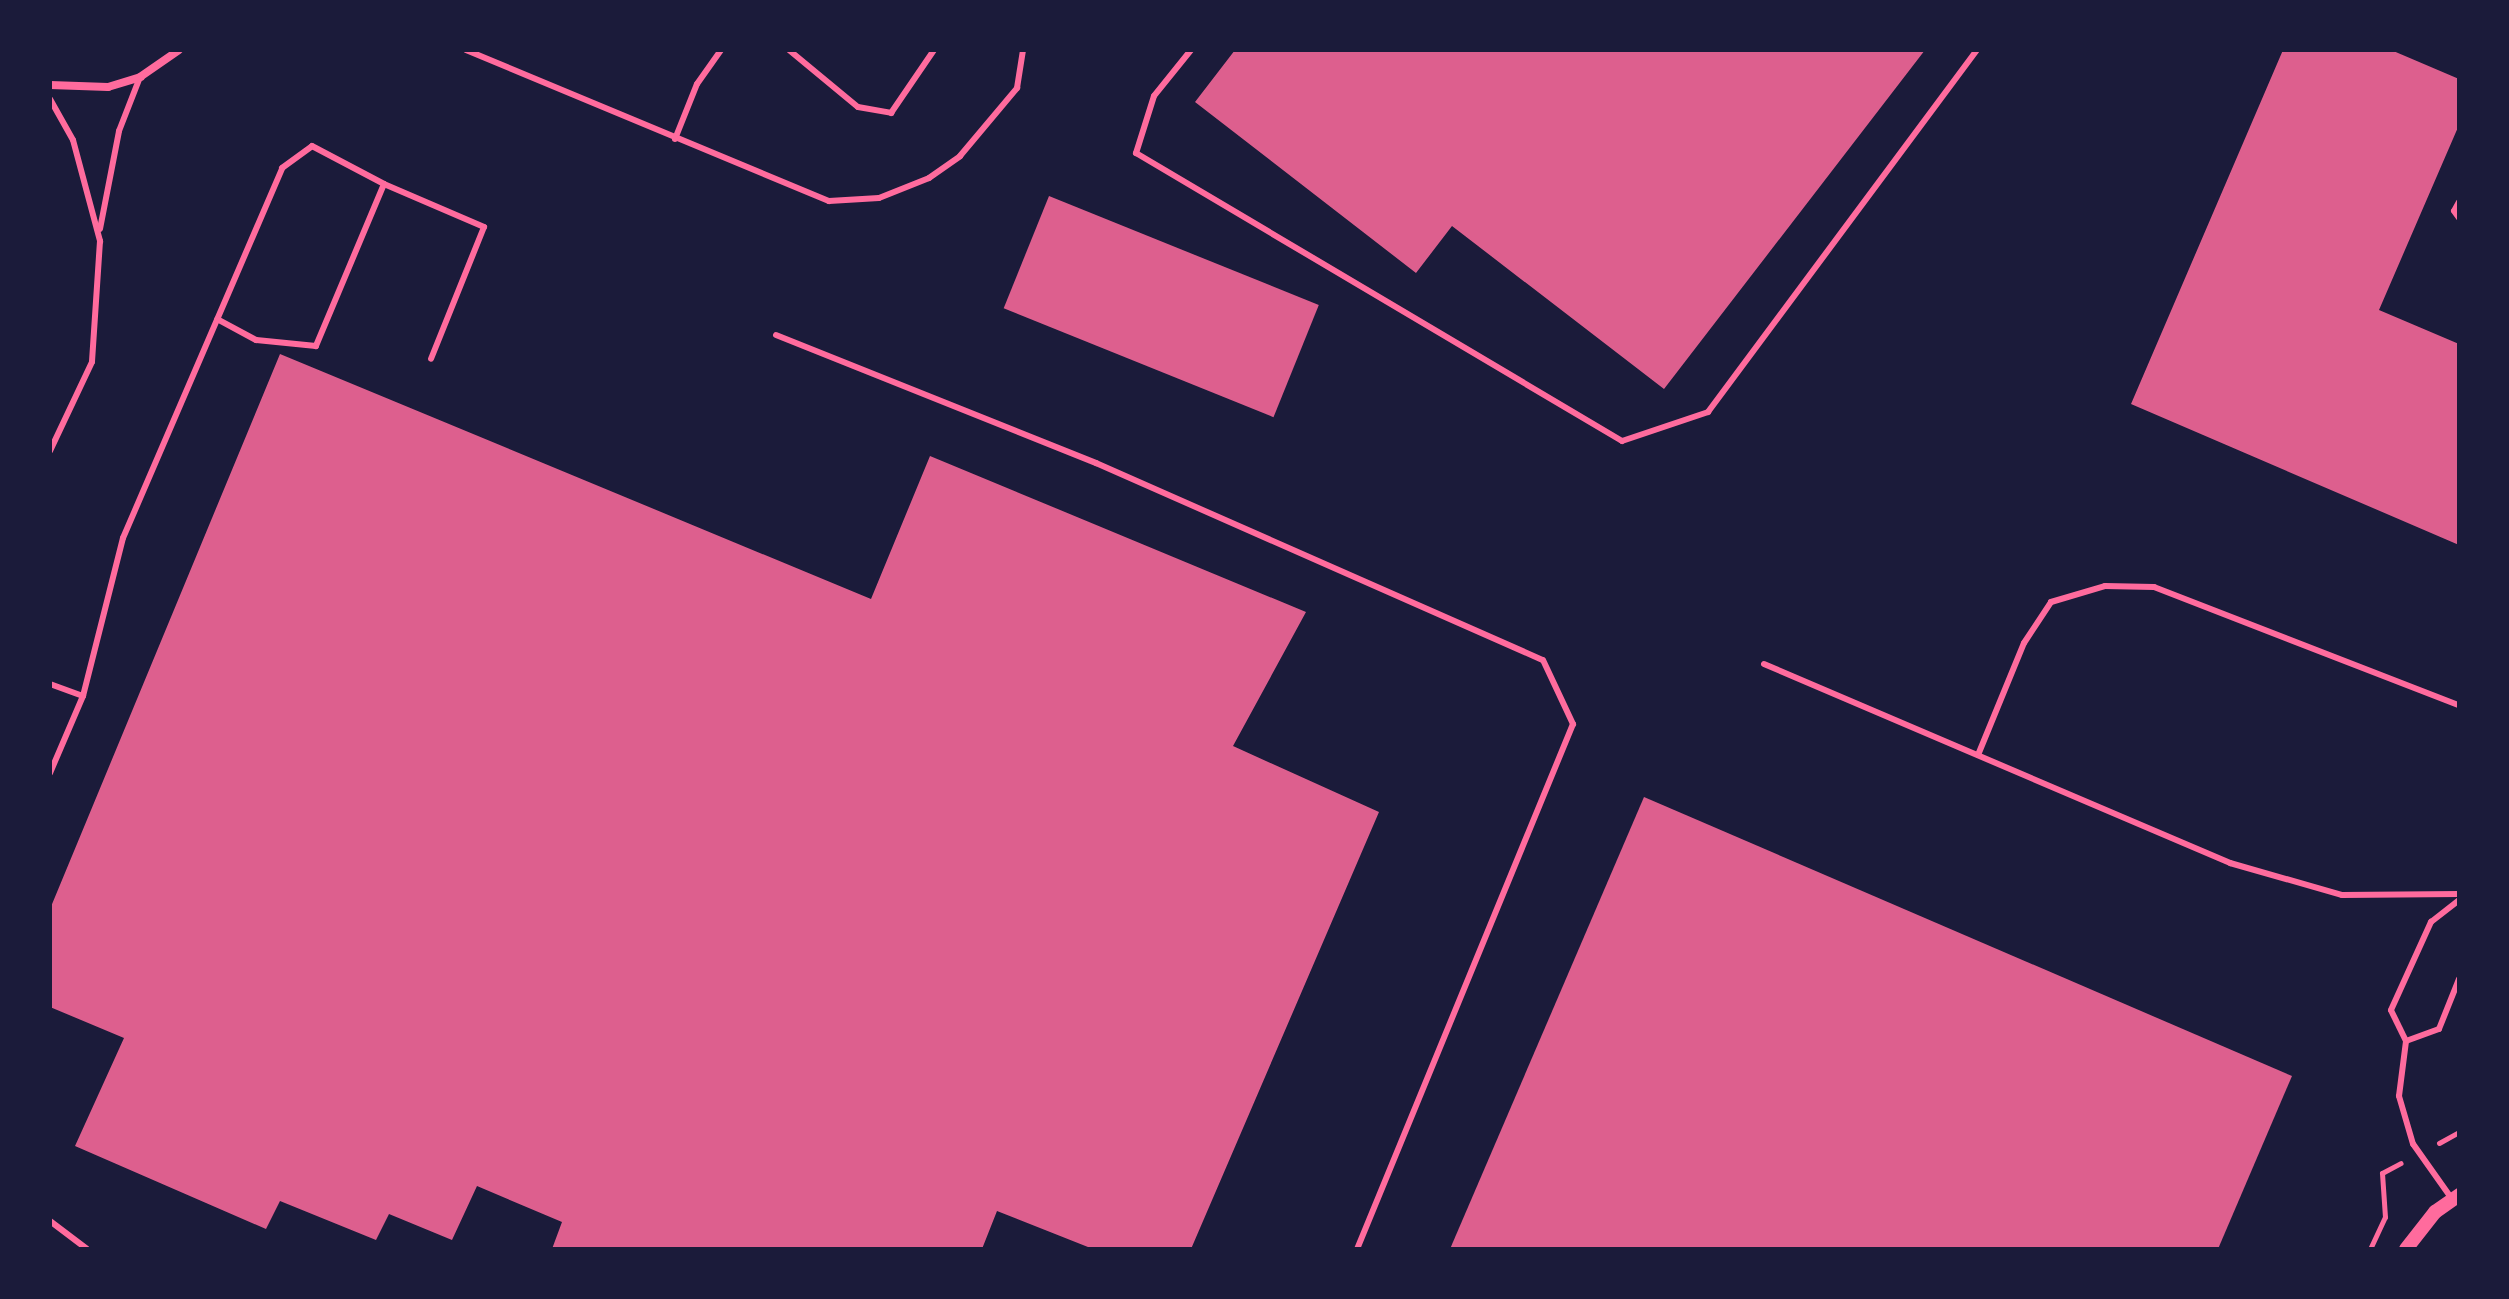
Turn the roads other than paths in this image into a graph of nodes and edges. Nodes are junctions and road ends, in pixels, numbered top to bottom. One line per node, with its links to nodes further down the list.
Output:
1 (179, 50): 9 (street)
2 (466, 50): 12 (lane)
3 (721, 50): 12 (lane)
4 (789, 50): 5 (lane)
5 (934, 50)
6 (1023, 50): 12 (lane)
7 (1191, 50): 8 (lane)
8 (1977, 50)
9 (140, 77): 10 (street); 16 (lane)
10 (50, 85)
11 (50, 99): 16 (lane)
12 (675, 139)
13 (384, 184): 17 (lane); 17 (lane); 19 (lane)
14 (2459, 202): 15 (lane)
15 (2459, 218)
16 (99, 232): 20 (lane)
17 (217, 319): 23 (lane)
18 (776, 335): 34 (lane)
19 (431, 359)
20 (50, 451)
21 (1764, 664): 25 (lane)
22 (50, 684): 23 (lane)
23 (83, 696): 26 (lane)
24 (2459, 705): 25 (lane)
25 (1978, 755): 27 (lane)
26 (50, 773)
27 (2459, 894)
28 (2459, 900): 30 (lane)
29 (2459, 979): 30 (lane)
30 (2406, 1041): 31 (lane)
31 (2456, 1197): 35 (street)
32 (50, 1221): 33 (lane)
33 (87, 1249)
34 (1357, 1249)
35 (2406, 1249)

